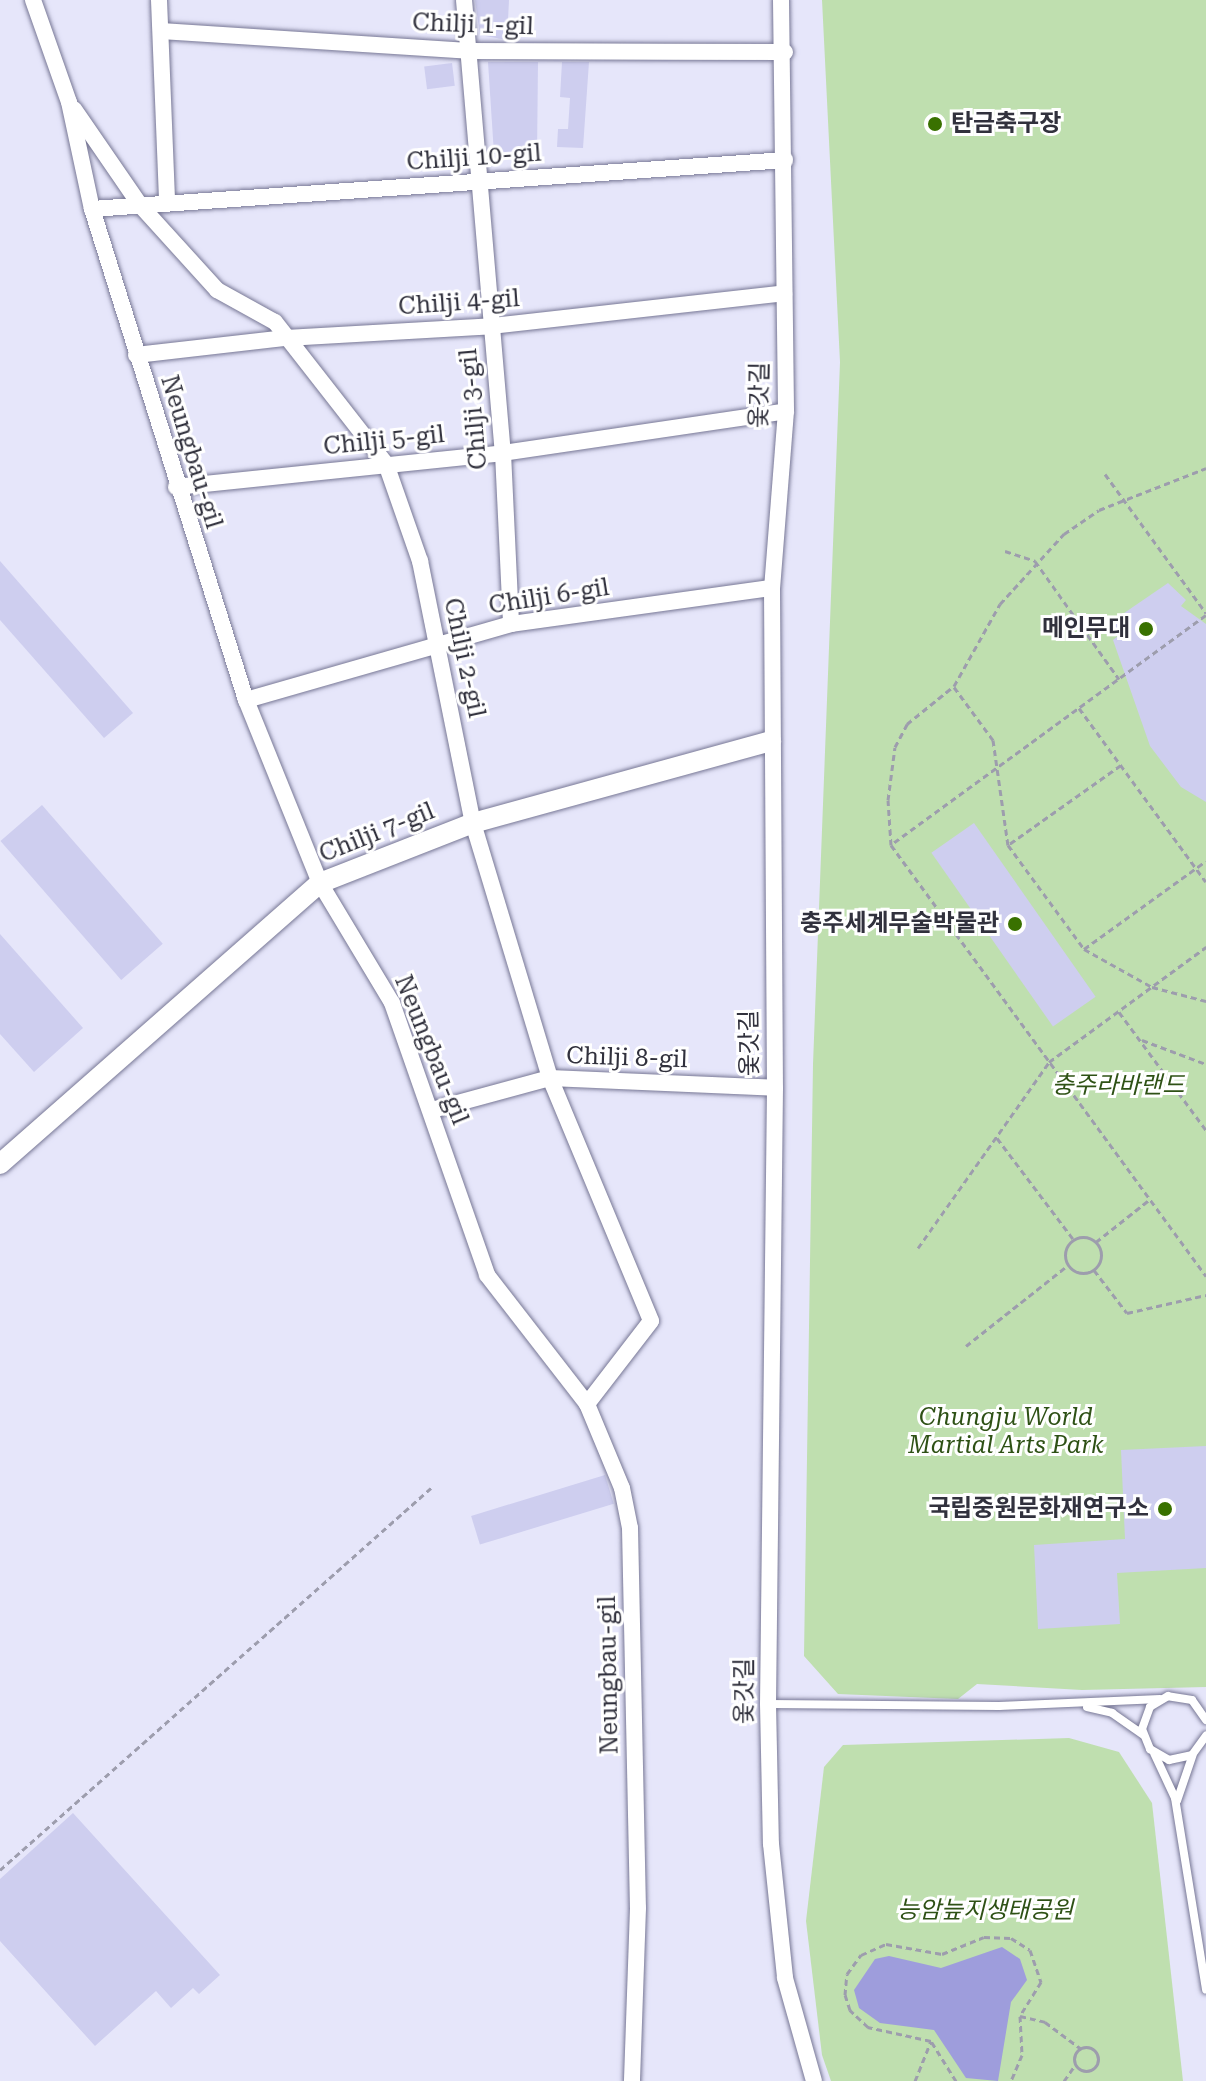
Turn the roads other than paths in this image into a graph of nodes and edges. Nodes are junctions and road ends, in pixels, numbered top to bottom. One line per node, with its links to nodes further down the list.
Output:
1 (33, 0): 8 (street, Neungbau-gil)
2 (159, 0): 5 (street)
3 (464, 0): 6 (street, Chilji 3-gil)
4 (781, 0): 7 (street, 옻갓길)
5 (161, 31): 6 (street, Chilji 1-gil); 11 (street)
6 (468, 51): 7 (street, Chilji 1-gil); 10 (street, Chilji 3-gil)
7 (785, 52): 9 (street, 옻갓길)
8 (69, 102): 12 (street, Chilji 2-gil); 13 (street, Neungbau-gil)
9 (785, 160): 10 (street, Chilji 10-gil); 14 (street, 옻갓길)
10 (478, 181): 11 (street, Chilji 10-gil); 15 (street, Chilji 3-gil)
11 (167, 203): 12 (street)
12 (140, 205): 13 (street); 16 (street, Chilji 2-gil)
13 (92, 209): 17 (street, Neungbau-gil)
14 (784, 293): 15 (street, Chilji 4-gil); 18 (street, 옻갓길)
15 (492, 326): 16 (street, Chilji 4-gil); 19 (street, Chilji 3-gil)
16 (286, 338): 17 (street, Chilji 4-gil); 20 (street, Chilji 2-gil)
17 (136, 355): 21 (street, Neungbau-gil)
18 (786, 411): 19 (street, Chilji 5-gil); 22 (street, 옻갓길)
19 (503, 453): 20 (street, Chilji 5-gil); 23 (street, Chilji 3-gil)
20 (386, 464): 21 (street, Chilji 5-gil); 24 (street, Chilji 2-gil)
21 (176, 487): 25 (street, Neungbau-gil)
22 (772, 588): 23 (street, Chilji 6-gil); 26 (street, 옻갓길)
23 (511, 624): 24 (street, Chilji 6-gil)
24 (437, 643): 25 (street, Chilji 6-gil); 27 (street, Chilji 2-gil)
25 (246, 700): 28 (street, Neungbau-gil)
26 (771, 741): 27 (street, Chilji 7-gil); 30 (street, 옻갓길)
27 (473, 823): 28 (street, Chilji 7-gil); 29 (street, Chilji 2-gil)
28 (320, 883): 31 (street, Neungbau-gil); 32 (street, Chilji 7-gil)
29 (550, 1078): 30 (street, Chilji 8-gil); 31 (street, Chilji 8-gil); 33 (street, Chilji 2-gil)
30 (775, 1088): 37 (street, 옻갓길)
31 (432, 1110): 33 (street, Neungbau-gil)
32 (0, 1164)
33 (587, 1404): 46 (street, Neungbau-gil)
34 (1160, 1699): 36 (lane); 38 (lane); 40 (lane)
35 (1206, 1699): 36 (lane)
36 (1192, 1700): 39 (lane)
37 (768, 1704): 38 (lane); 47 (street, 옻갓길)
38 (1063, 1704): 40 (lane)
39 (1206, 1720)
40 (1143, 1735): 42 (lane)
41 (1206, 1736): 43 (lane)
42 (1154, 1753): 43 (lane); 44 (lane)
43 (1192, 1755): 44 (lane)
44 (1177, 1813): 45 (lane)
45 (1206, 1990)
46 (632, 2081)
47 (814, 2081)

